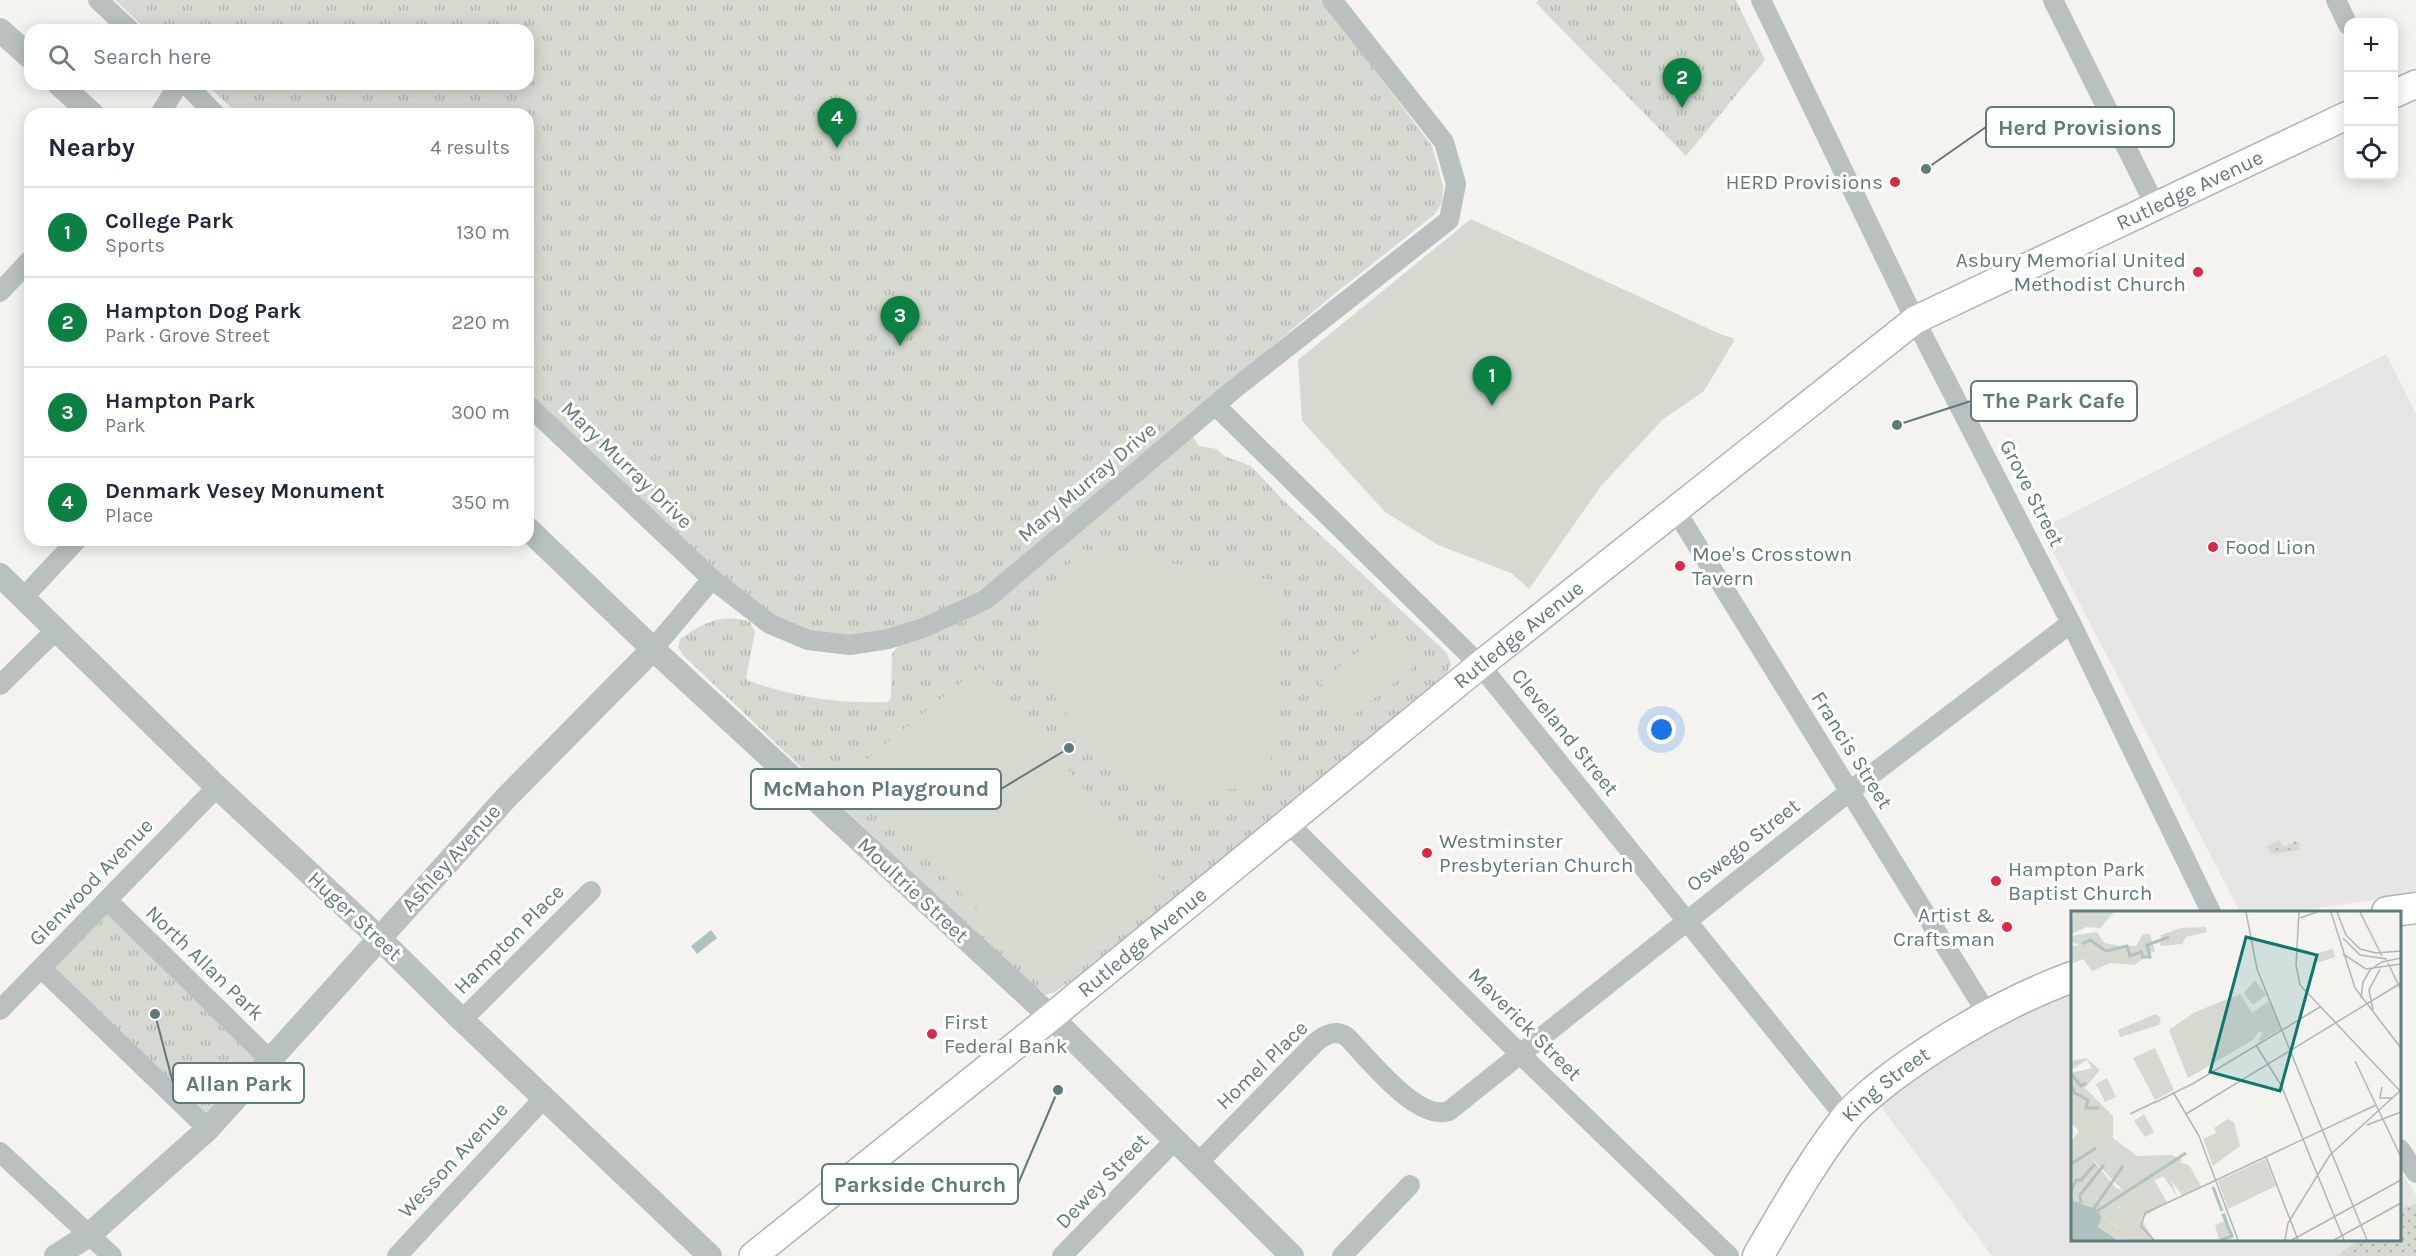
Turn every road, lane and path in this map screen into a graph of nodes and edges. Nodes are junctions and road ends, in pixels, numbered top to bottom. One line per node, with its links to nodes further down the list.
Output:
1 (98, 0): 7 (street)
2 (1332, 0): 23 (street, Mary Murray Drive)
3 (1761, 0): 22 (street, Grove Street)
4 (2053, 0): 19 (street)
5 (2336, 0): 6 (street)
6 (2345, 18)
7 (124, 24)
8 (0, 30): 9 (street)
9 (24, 52)
10 (2416, 84): 14 (main road)
11 (66, 90): 15 (street)
12 (173, 90): 16 (street)
13 (192, 90): 17 (street)
14 (2398, 92)
15 (85, 108)
16 (164, 108)
17 (209, 108)
18 (2344, 117): 19 (main road, Rutledge Avenue)
19 (2156, 207): 22 (main road, Rutledge Avenue)
20 (24, 266): 21 (street)
21 (0, 292)
22 (1915, 320): 25 (main road, Rutledge Avenue); 31 (street, Grove Street)
23 (1215, 405): 29 (street, Mary Murray Drive); 34 (street, Cleveland Street)
24 (534, 411): 29 (street, Mary Murray Drive)
25 (1676, 511): 34 (main road, Rutledge Avenue); 37 (street, Francis Street)
26 (534, 535): 33 (street, Moultrie Street)
27 (71, 546): 30 (street)
28 (0, 575): 30 (street, Huger Street)
29 (712, 579): 33 (street, Ashley Avenue)
30 (23, 598): 32 (street, Huger Street)
31 (2071, 623): 37 (street, Oswego Street); 42 (street, Grove Street)
32 (56, 630): 35 (street); 36 (street, Huger Street)
33 (653, 649): 45 (street, Ashley Avenue); 50 (street, Moultrie Street)
34 (1480, 665): 38 (main road, Rutledge Avenue); 44 (street, Cleveland Street)
35 (0, 685)
36 (217, 787): 40 (street, Glenwood Avenue); 45 (street, Huger Street)
37 (1850, 791): 44 (street, Oswego Street); 49 (street, Francis Street)
38 (1288, 824): 50 (main road, Rutledge Avenue); 52 (street, Maverick Street)
39 (591, 891): 51 (street, Hampton Place)
40 (107, 900): 46 (street, Glenwood Avenue); 53 (street, North Allan Park)
41 (2416, 908): 43 (main road)
42 (2211, 911)
43 (2394, 911)
44 (1687, 921): 52 (street, Oswego Street); 56 (street, Cleveland Street)
45 (379, 938): 51 (street, Huger Street); 53 (street, Ashley Avenue)
46 (41, 968): 48 (street, Glenwood Avenue); 57 (street)
47 (2071, 978): 49 (main road, King Street)
48 (0, 1010)
49 (1988, 1015): 56 (main road, King Street)
50 (1051, 1017): 58 (street, Moultrie Street); 69 (main road, Rutledge Avenue)
51 (462, 1020): 54 (street, Huger Street)
52 (1520, 1054): 55 (street, Oswego Street); 73 (street, Maverick Street)
53 (269, 1059): 57 (street, Ashley Avenue)
54 (545, 1098): 67 (street, Wesson Avenue); 68 (street, Huger Street)
55 (1449, 1111): 61 (street, Homel Place)
56 (1846, 1118): 74 (main road, King Street)
57 (208, 1129): 64 (street, Ashley Avenue)
58 (1175, 1140): 61 (street, Moultrie Street); 70 (street, Dewey Street)
59 (2401, 1150): 62 (street)
60 (0, 1152): 64 (street)
61 (1198, 1162): 71 (street, Moultrie Street)
62 (2416, 1173)
63 (1410, 1185): 72 (street)
64 (89, 1234): 65 (street, Ashley Avenue); 66 (street)
65 (56, 1256)
66 (112, 1256)
67 (397, 1256)
68 (710, 1256)
69 (753, 1256)
70 (1062, 1256)
71 (1292, 1256)
72 (1342, 1256)
73 (1729, 1256)
74 (1758, 1256)

